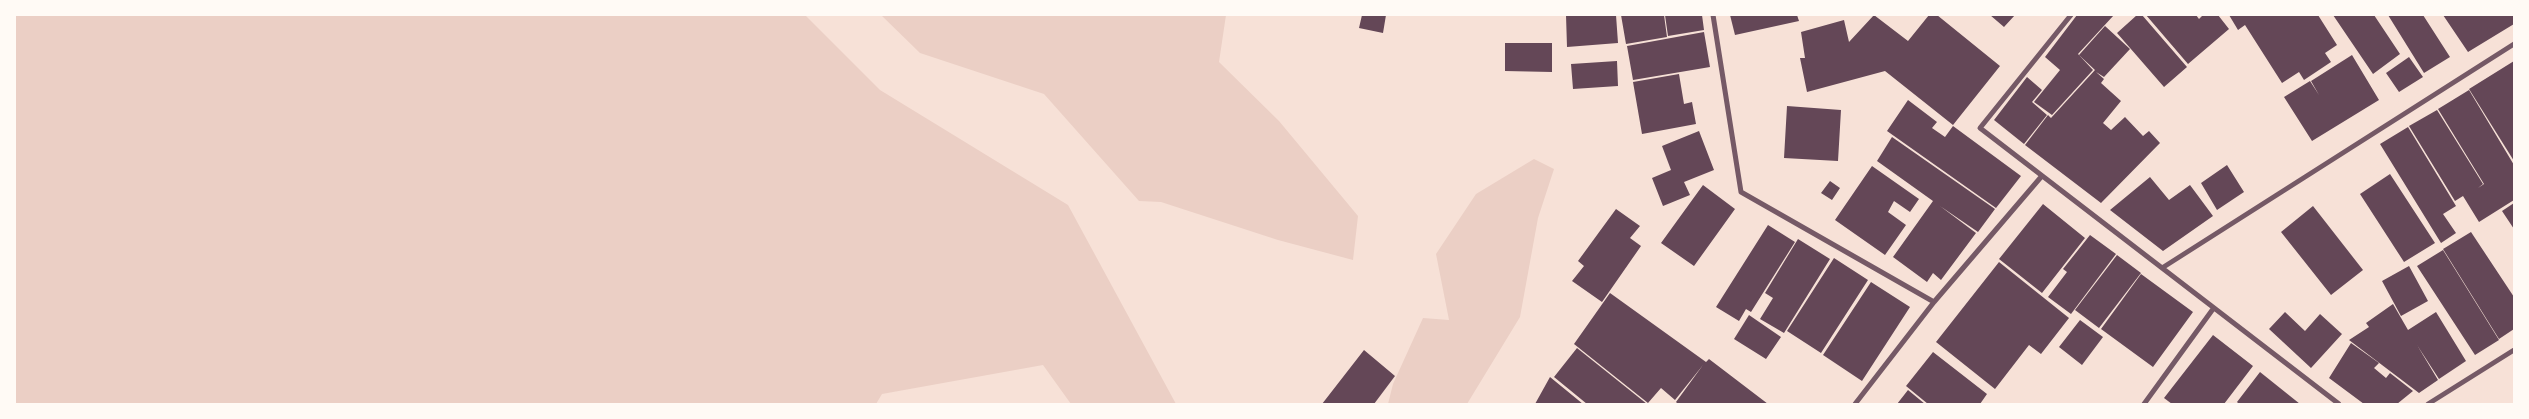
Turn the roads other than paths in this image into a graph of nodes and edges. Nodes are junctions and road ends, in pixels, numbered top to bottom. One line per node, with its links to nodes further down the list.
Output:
1 (1713, 15): 6 (street)
2 (2071, 15): 4 (street)
3 (2514, 44): 5 (street)
4 (2040, 177): 5 (street); 6 (street)
5 (2162, 268): 7 (street)
6 (1934, 302): 9 (street)
7 (2213, 309): 10 (street); 11 (street)
8 (2514, 350): 12 (street)
9 (1855, 404)
10 (2144, 404)
11 (2339, 404)
12 (2428, 404)

